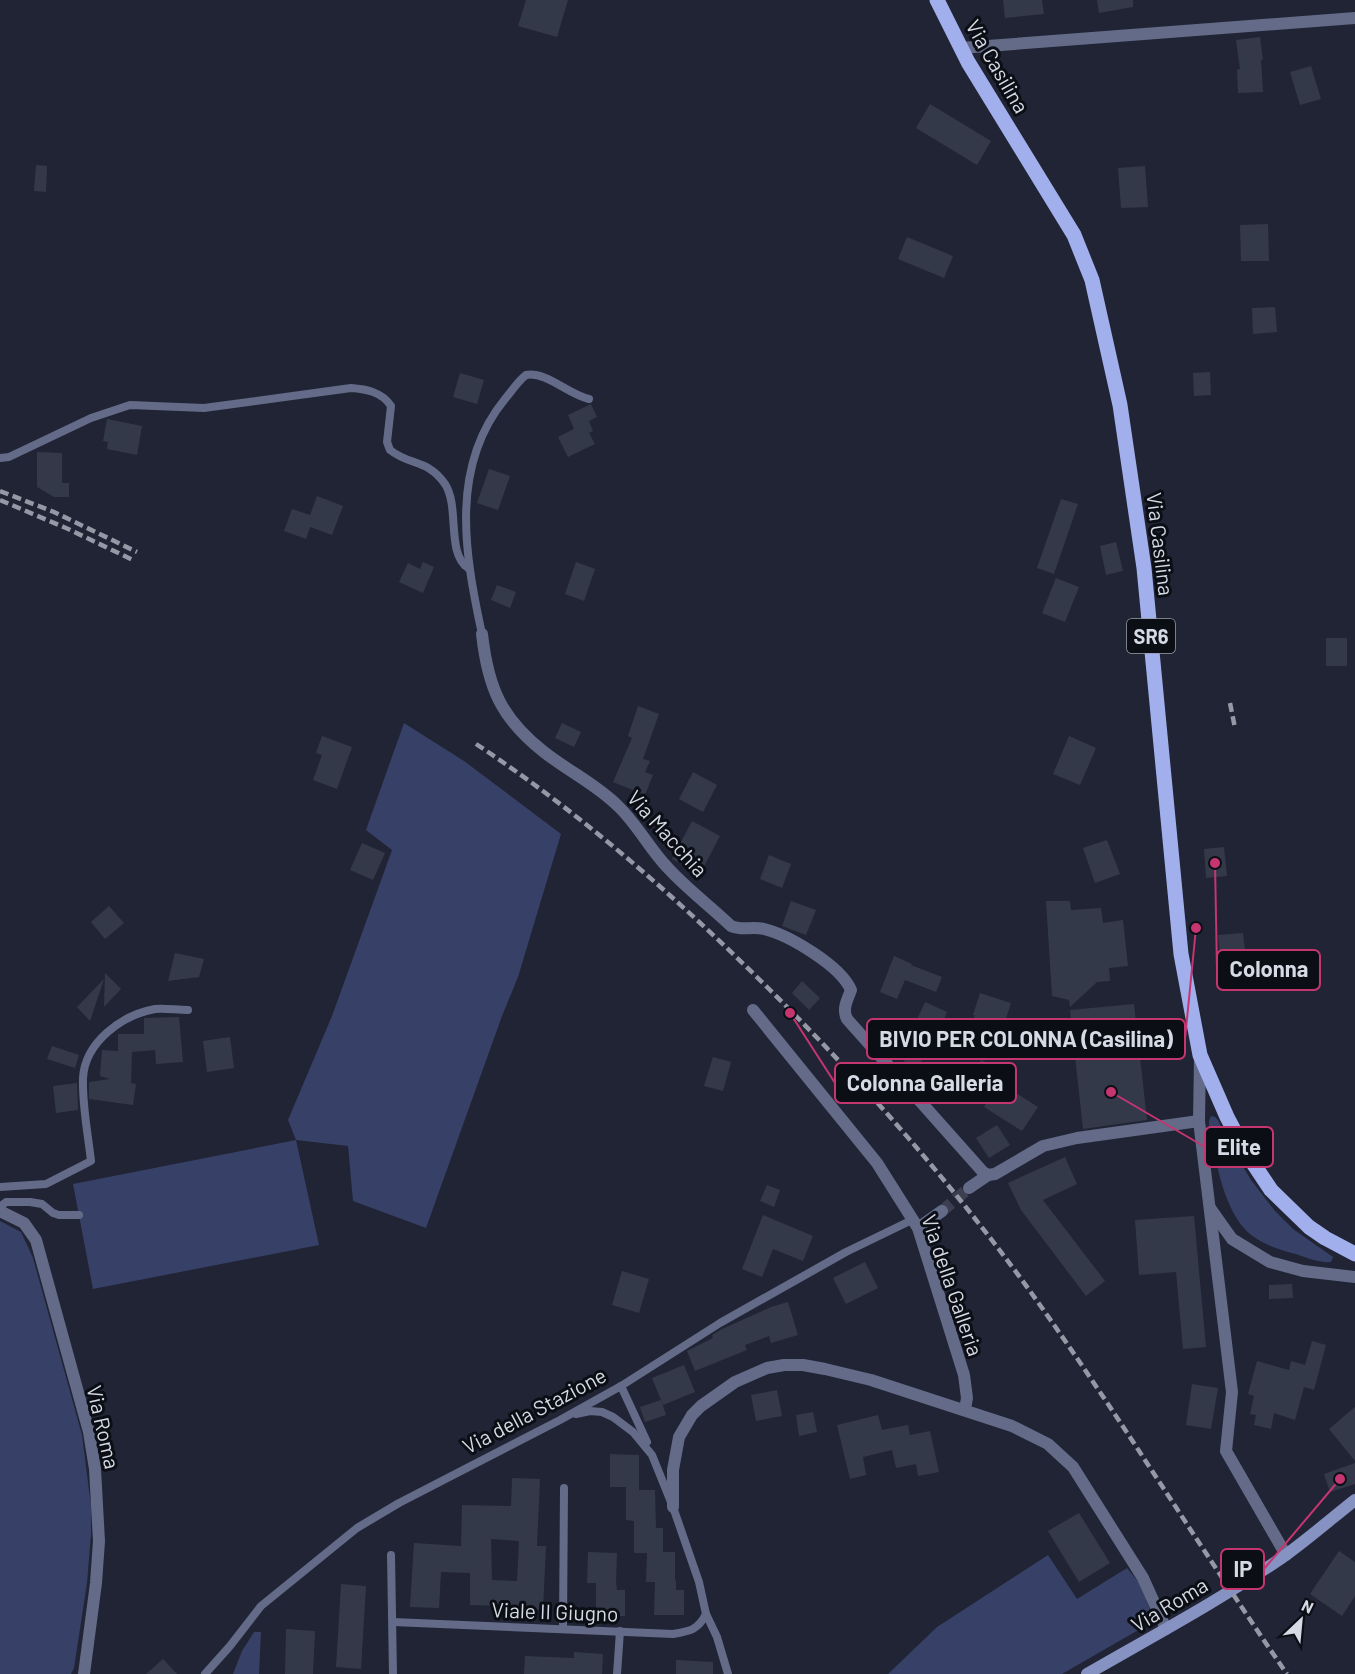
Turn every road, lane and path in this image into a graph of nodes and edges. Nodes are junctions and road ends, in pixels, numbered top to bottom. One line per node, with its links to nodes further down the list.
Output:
1 (937, 0): 3 (main road, Via Casilina / SR6)
2 (1355, 18): 3 (street)
3 (961, 48): 10 (main road, Via Casilina / SR6)
4 (589, 399): 6 (lane)
5 (0, 458): 6 (lane)
6 (468, 568): 7 (lane)
7 (482, 634): 12 (street, Via Macchia)
8 (188, 1010): 13 (lane)
9 (753, 1010): 19 (street, Via della Galleria)
10 (1200, 1055): 11 (street); 20 (main road, Via Casilina / SR6)
11 (1199, 1121): 12 (street); 15 (street)
12 (988, 1175): 14 (street)
13 (0, 1187)
14 (969, 1188)
15 (1209, 1207): 21 (street); 30 (street)
16 (0, 1209): 18 (lane); 36 (street, Via Roma)
17 (942, 1211): 19 (street)
18 (79, 1215)
19 (915, 1224): 22 (lane, Via della Stazione); 23 (street, Via della Galleria)
20 (1355, 1254)
21 (1355, 1277)
22 (621, 1386): 24 (lane, Via della Stazione); 25 (lane)
23 (965, 1409): 28 (street); 34 (street)
24 (560, 1419): 25 (lane); 37 (lane, Via della Stazione)
25 (652, 1455): 28 (lane)
26 (564, 1488): 33 (lane)
27 (1355, 1500): 30 (street, Via Roma)
28 (673, 1507): 31 (lane)
29 (391, 1555): 32 (lane)
30 (1286, 1555): 34 (street, Via Roma)
31 (706, 1614): 35 (lane, Viale II Giugno); 40 (lane)
32 (393, 1622): 33 (lane, Viale II Giugno); 38 (lane)
33 (563, 1629): 35 (lane, Viale II Giugno)
34 (1166, 1629): 41 (street, Via Roma)
35 (620, 1631): 39 (lane)
36 (84, 1674)
37 (205, 1674)
38 (393, 1674)
39 (616, 1674)
40 (728, 1674)
41 (1087, 1674)

